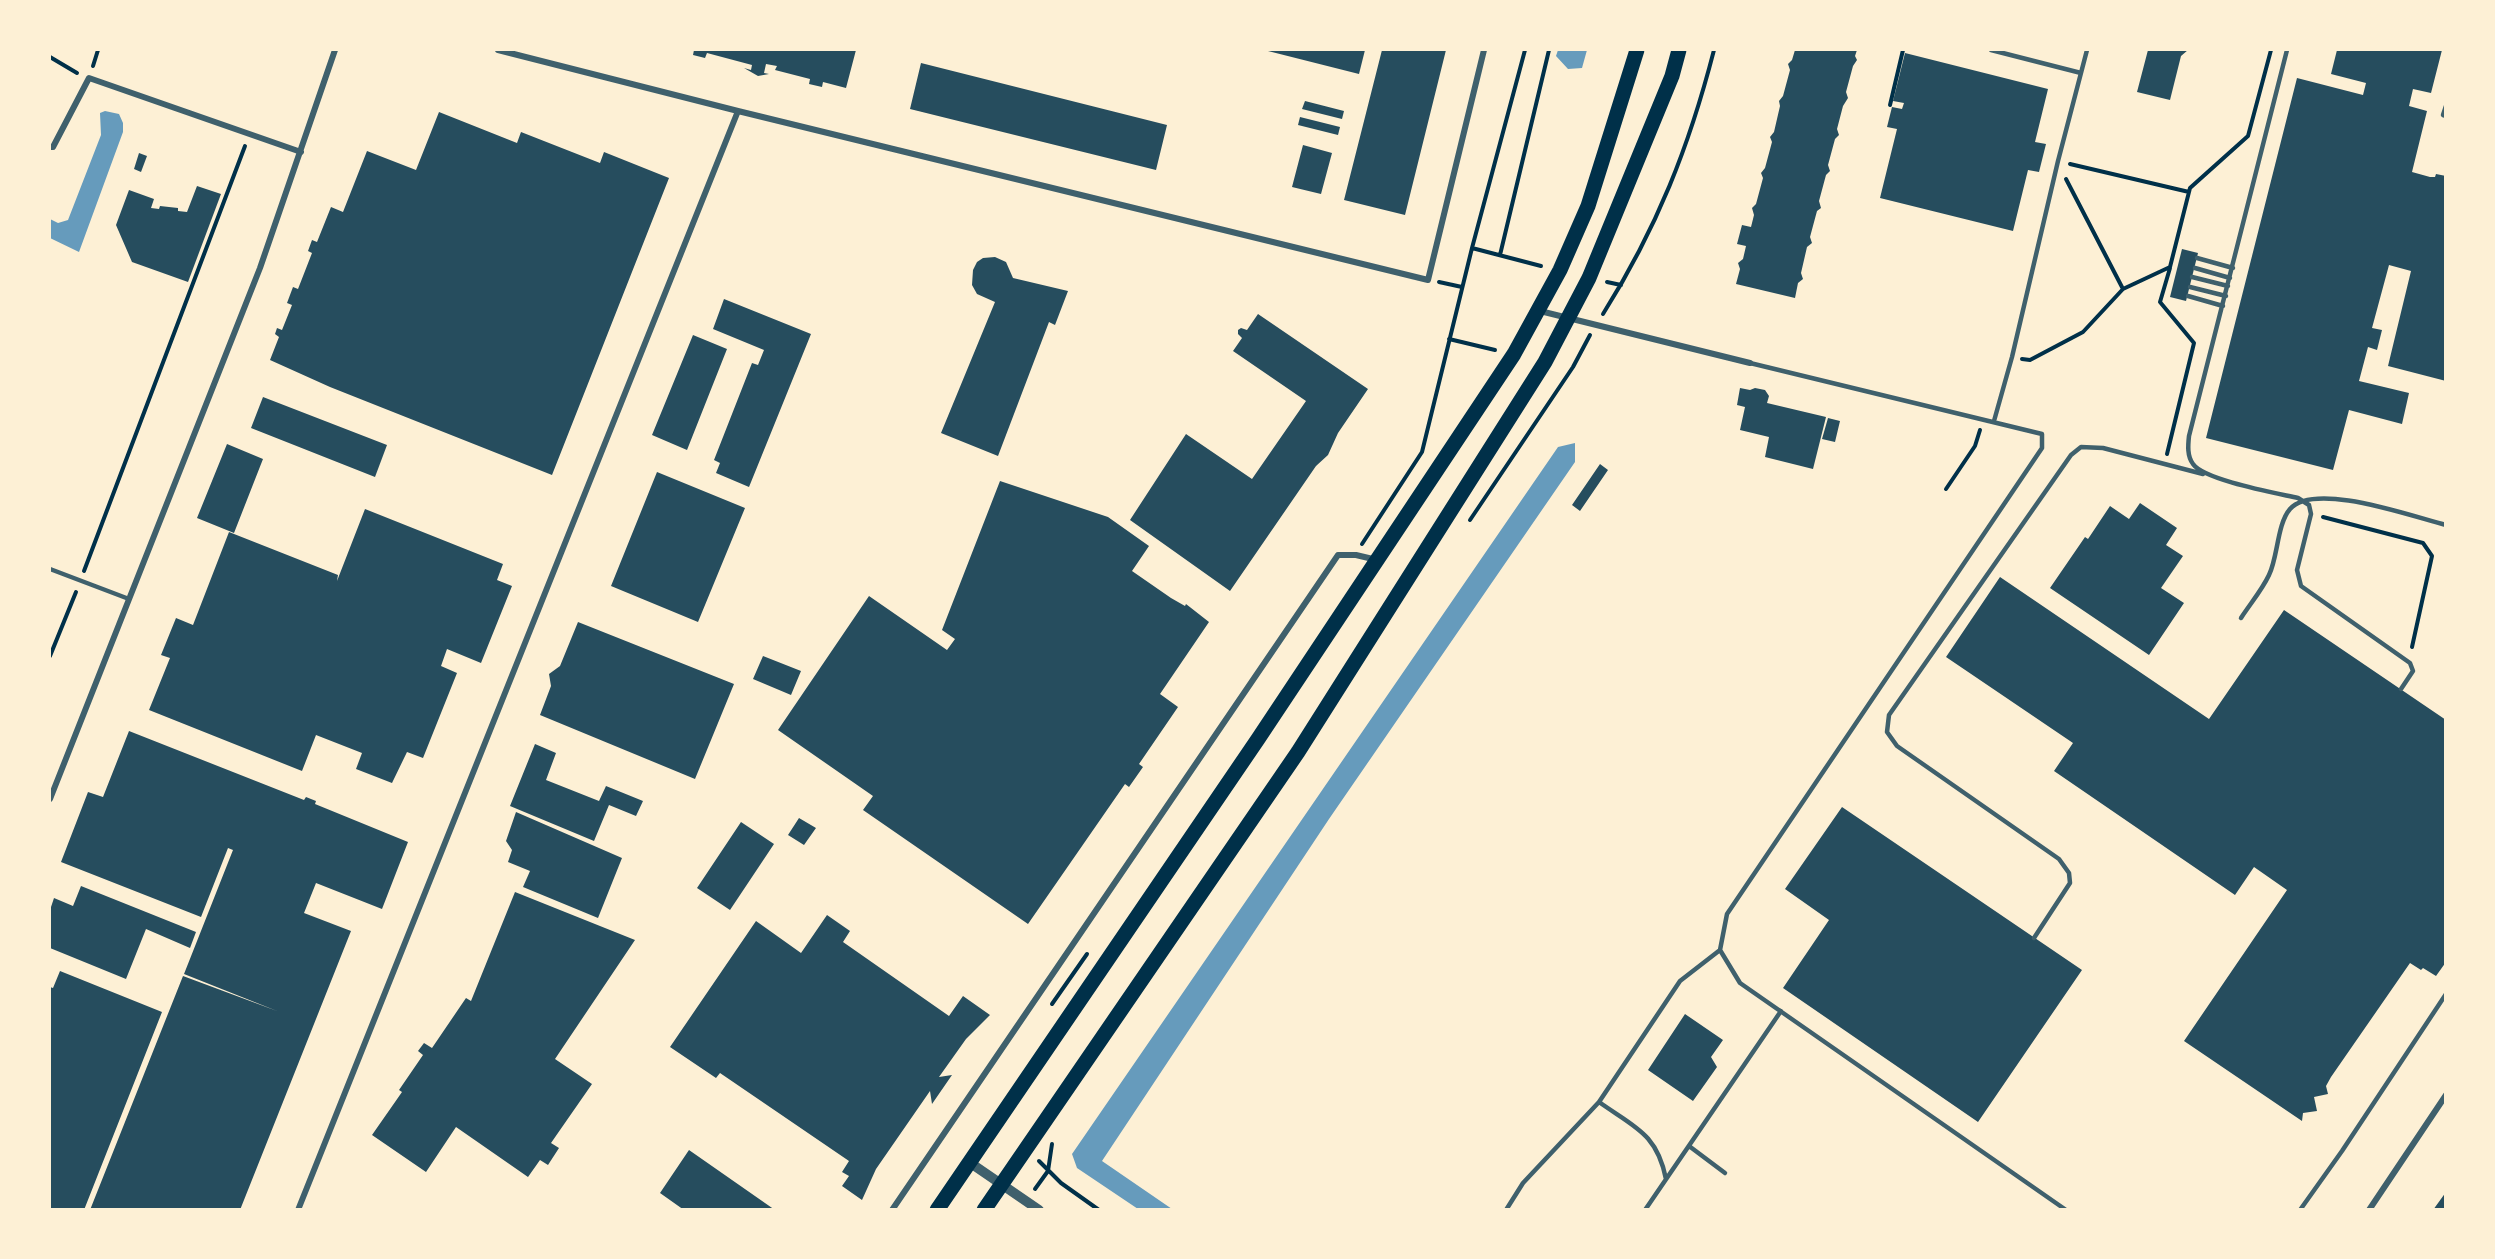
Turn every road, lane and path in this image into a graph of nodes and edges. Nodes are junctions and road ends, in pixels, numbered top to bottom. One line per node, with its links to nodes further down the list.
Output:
1 (334, 50): 23 (street)
2 (498, 50): 19 (street)
3 (1484, 50): 36 (street)
4 (1525, 50): 26 (path)
5 (1549, 50): 27 (path)
6 (1637, 50): 32 (main road)
7 (1679, 50): 34 (main road)
8 (1897, 50): 9 (path)
9 (1903, 50): 17 (path)
10 (1991, 50): 15 (lane)
11 (2087, 50): 15 (lane)
12 (2271, 50): 25 (path)
13 (2287, 50): 31 (lane)
14 (50, 57): 16 (path)
15 (2081, 73): 24 (lane)
16 (89, 78): 21 (street); 22 (street)
17 (1890, 105)
18 (2445, 106): 20 (lane)
19 (738, 111): 36 (street); 77 (street)
20 (2445, 116)
21 (250, 134): 23 (street); 58 (path)
22 (50, 147)
23 (301, 152): 59 (street)
24 (2058, 161): 25 (path); 40 (path); 46 (lane)
25 (2189, 192): 29 (path)
26 (1472, 248): 27 (path); 36 (path)
27 (1500, 255): 32 (path)
28 (2197, 258): 31 (lane)
29 (2170, 267): 40 (path); 51 (path)
30 (2195, 268): 35 (lane)
31 (2233, 268): 35 (lane)
32 (1560, 270): 44 (main road)
33 (2192, 277): 38 (lane)
34 (1589, 278): 37 (path); 45 (main road)
35 (2230, 278): 38 (lane)
36 (1428, 280)
37 (1621, 285)
38 (2228, 286): 42 (lane)
39 (2190, 287): 42 (lane)
40 (2123, 289): 46 (path)
41 (2188, 296): 43 (lane)
42 (2226, 296): 43 (lane)
43 (2223, 306): 52 (lane)
44 (1540, 311): 45 (street); 56 (main road)
45 (1568, 318): 47 (street); 72 (main road)
46 (2012, 357): 48 (lane)
47 (1750, 363): 48 (lane)
48 (1994, 421): 66 (lane)
49 (1968, 430): 50 (path)
50 (1990, 436)
51 (2164, 464): 52 (lane); 65 (lane)
52 (2205, 475): 53 (lane)
53 (2303, 501): 54 (lane); 55 (lane); 60 (lane)
54 (2311, 514): 61 (path); 63 (lane)
55 (2445, 525)
56 (1377, 560): 73 (main road); 78 (street)
57 (50, 569): 58 (lane)
58 (80, 581): 59 (lane); 62 (path)
59 (129, 599): 64 (street)
60 (2241, 618)
61 (2412, 647)
62 (50, 656)
63 (2401, 689)
64 (50, 799)
65 (2034, 938)
66 (1720, 950): 68 (lane); 70 (lane)
67 (2445, 994): 86 (lane)
68 (1781, 1011): 71 (lane); 85 (lane)
69 (2445, 1095): 87 (street)
70 (1599, 1102): 75 (lane); 83 (lane)
71 (1689, 1146): 74 (lane); 75 (lane)
72 (1026, 1149): 76 (main road); 82 (path)
73 (969, 1162): 76 (street); 79 (main road)
74 (1725, 1173)
75 (1666, 1179): 84 (lane)
76 (1001, 1184): 80 (main road); 81 (street)
77 (298, 1209)
78 (892, 1209)
79 (937, 1209)
80 (984, 1209)
81 (1039, 1209)
82 (1099, 1209)
83 (1506, 1209)
84 (1645, 1209)
85 (2066, 1209)
86 (2300, 1209)
87 (2369, 1209)

